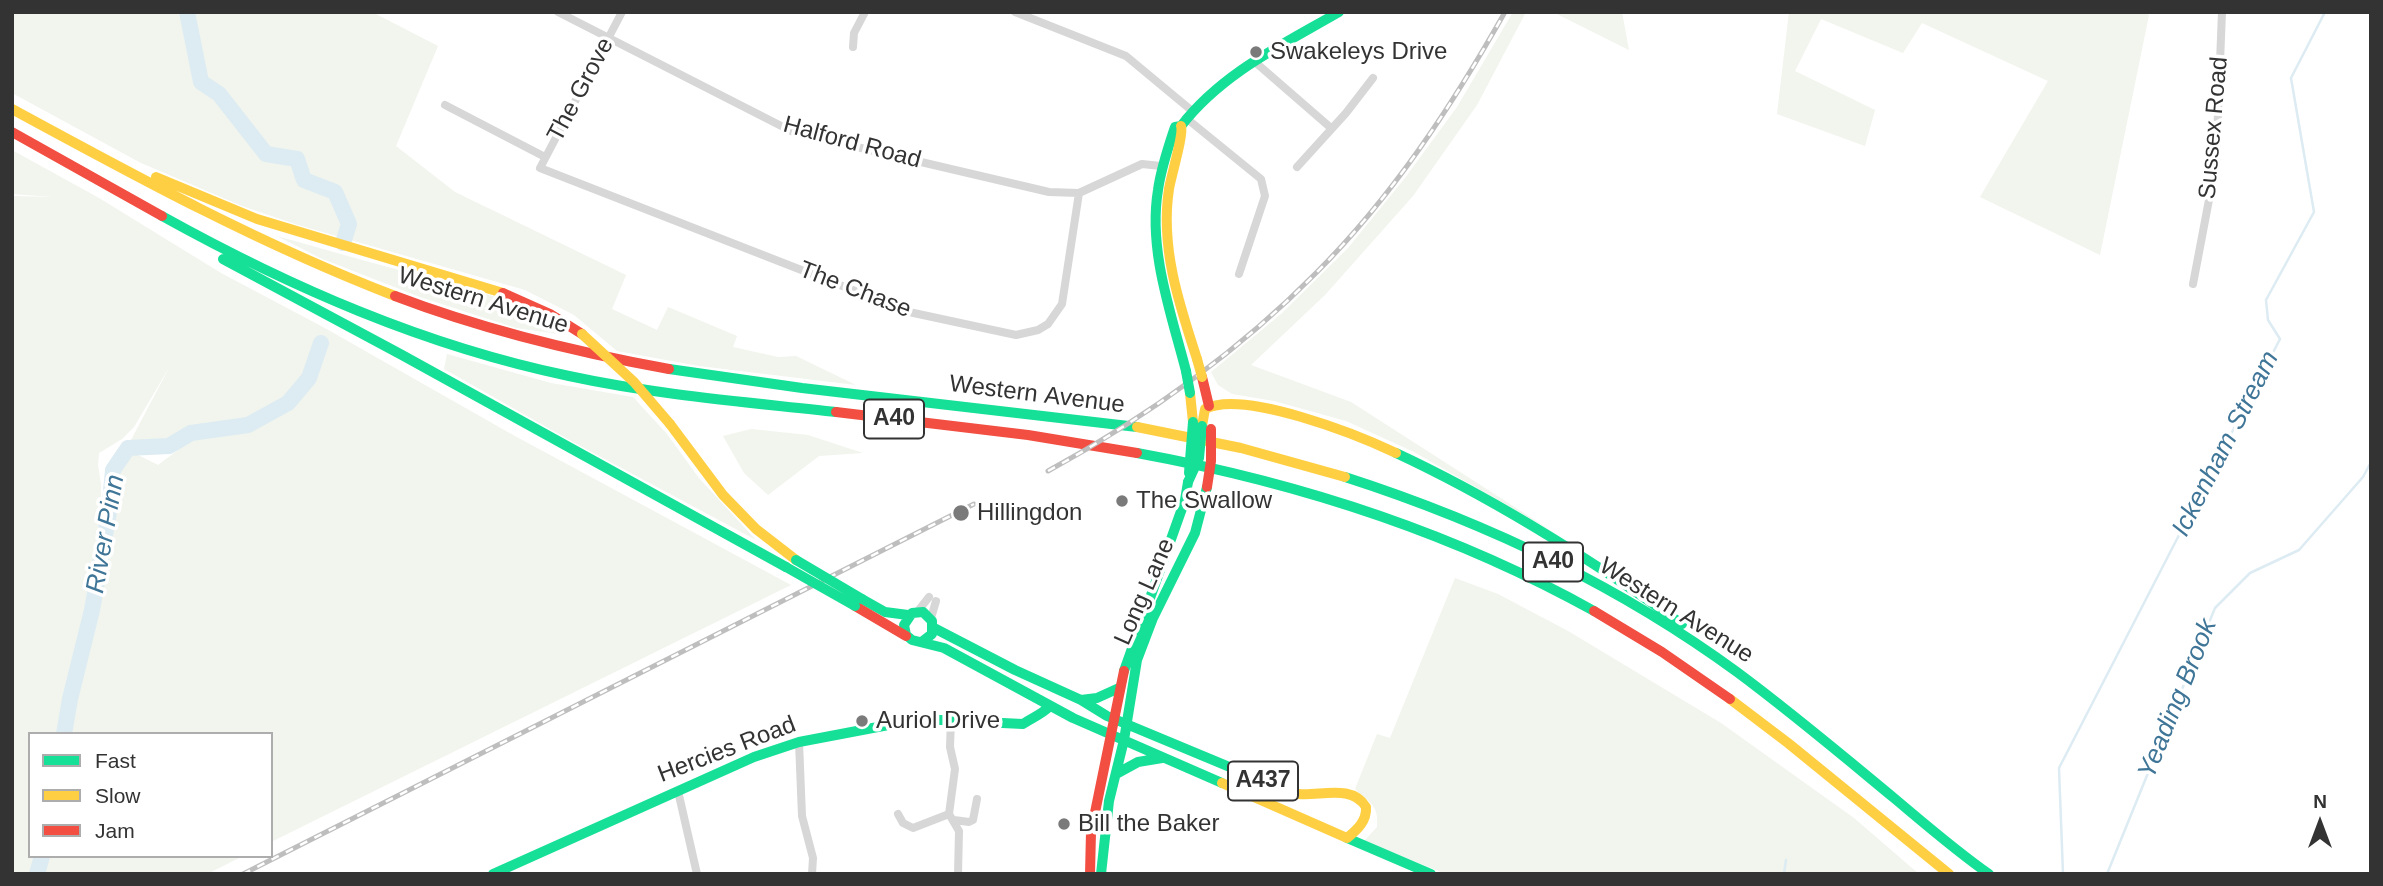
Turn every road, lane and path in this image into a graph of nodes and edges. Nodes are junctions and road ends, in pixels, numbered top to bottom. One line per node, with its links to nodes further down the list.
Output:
1 (558, 12): 7 (street, Halford Road)
2 (622, 12): 7 (street, The Grove)
3 (865, 12): 8 (street)
4 (1015, 12): 13 (street)
5 (1339, 12): 9 (main road, Long Lane)
6 (2222, 12): 23 (street, Sussex Road)
7 (609, 38): 17 (street, The Grove); 21 (street, Halford Road)
8 (853, 47)
9 (1255, 62): 13 (main road, Long Lane); 14 (street)
10 (1373, 78): 14 (street)
11 (445, 105): 17 (street)
12 (12, 109): 26 (main road, bridge); 32 (main road, Western Avenue / A40)
13 (1186, 118): 18 (main road, Long Lane); 22 (street); 24 (main road, bridge)
14 (1331, 128): 19 (street)
15 (12, 132): 16 (main road, Western Avenue / A40)
16 (46, 150): 26 (main road); 58 (main road, Western Avenue / A40)
17 (545, 157): 20 (street, The Grove)
18 (1161, 166): 21 (street, Halford Road); 25 (main road, Long Lane, bridge)
19 (1297, 167)
20 (540, 169): 21 (street, The Chase)
21 (1079, 193)
22 (1238, 274)
23 (2193, 284)
24 (1209, 406): 25 (main road); 32 (main road)
25 (1202, 425): 33 (main road, Long Lane, bridge); 40 (main road, Long Lane, bridge)
26 (791, 564): 27 (main road, bridge)
27 (858, 602): 28 (main road); 30 (main road)
28 (913, 613): 29 (main road); 29 (street); 30 (main road)
29 (933, 623): 31 (main road); 35 (main road)
30 (906, 636): 31 (main road)
31 (923, 641): 34 (main road)
32 (1749, 682): 59 (main road, Western Avenue / A40)
33 (1119, 688): 35 (main road); 39 (main road, Long Lane)
34 (1032, 696): 36 (main road); 38 (main road)
35 (1082, 700): 39 (main road)
36 (1050, 706): 38 (main road, Hercies Road); 41 (main road)
37 (951, 719): 38 (main road, Hercies Road); 43 (main road, Hercies Road); 49 (street)
38 (1031, 719)
39 (1113, 720): 40 (main road); 41 (main road, Long Lane)
40 (1126, 724): 42 (main road, Long Lane); 50 (main road, A437)
41 (1110, 735): 42 (main road); 55 (main road, Long Lane)
42 (1124, 740): 44 (main road, A437); 45 (main road, Long Lane)
43 (799, 742): 46 (main road, Hercies Road); 53 (street)
44 (1162, 757): 45 (main road); 50 (main road, A437)
45 (1116, 774): 56 (main road, Long Lane)
46 (678, 790): 51 (main road, Hercies Road); 52 (street)
47 (977, 799): 49 (street)
48 (898, 814): 49 (street)
49 (952, 817): 54 (street)
50 (1347, 838): 57 (main road)
51 (493, 874)
52 (697, 874)
53 (812, 874)
54 (958, 874)
55 (1090, 874)
56 (1101, 874)
57 (1431, 874)
58 (1949, 874)
59 (1989, 874)

